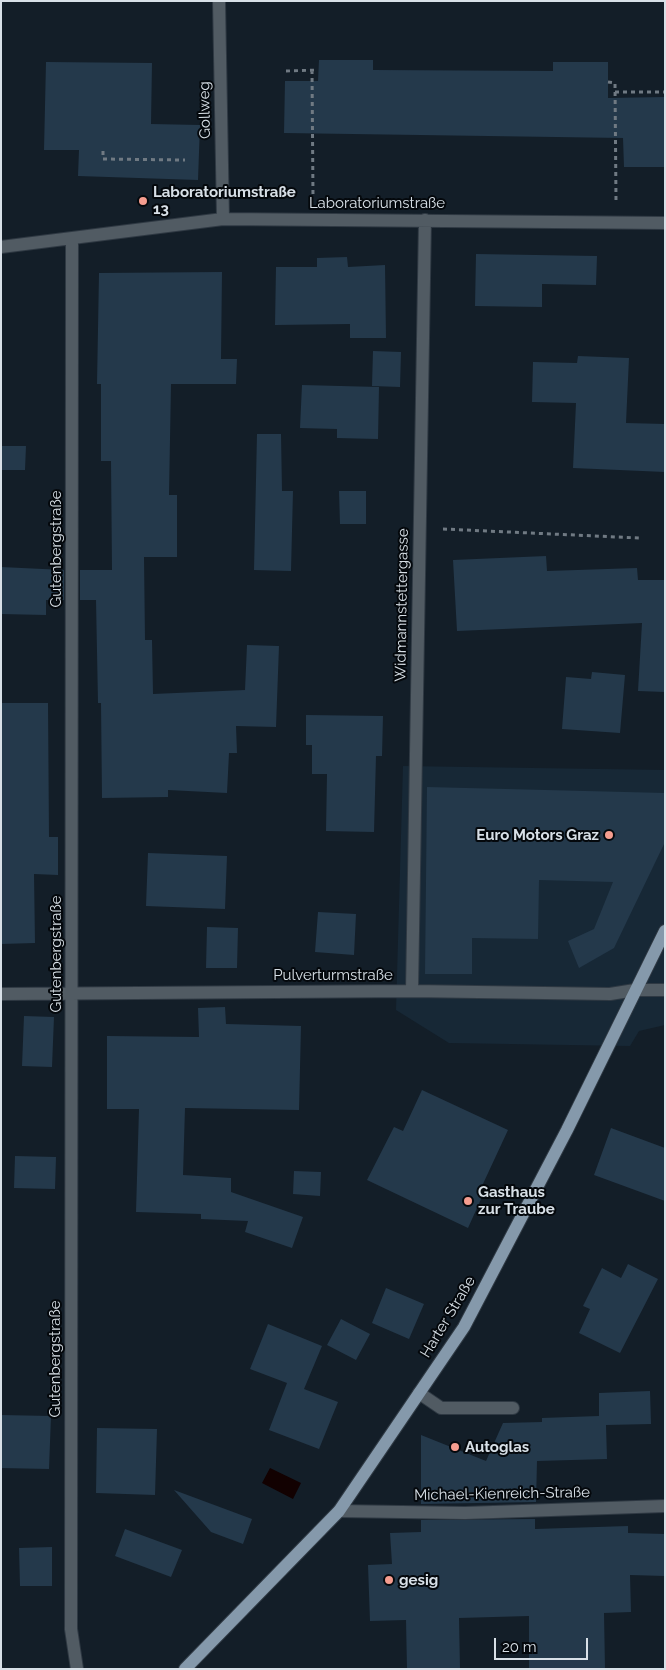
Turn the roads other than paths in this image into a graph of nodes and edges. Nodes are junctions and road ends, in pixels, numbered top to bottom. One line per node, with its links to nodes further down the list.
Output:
1 (219, 1): 2 (street, Gollweg)
2 (223, 219): 3 (street, Laboratoriumstraße); 5 (street, Laboratoriumstraße)
3 (425, 220): 4 (street, Laboratoriumstraße); 10 (street, Widmannstettergasse)
4 (665, 223)
5 (72, 239): 6 (street, Laboratoriumstraße); 11 (street, Gutenbergstraße)
6 (1, 247)
7 (665, 931): 8 (main road, Harter Straße)
8 (635, 990): 9 (street, Pulverturmstraße); 10 (street, Pulverturmstraße); 13 (main road, Harter Straße)
9 (665, 990)
10 (412, 991): 11 (street, Pulverturmstraße)
11 (73, 992): 12 (street, Pulverturmstraße); 17 (street, Gutenbergstraße)
12 (1, 994)
13 (419, 1393): 14 (street); 16 (main road, Harter Straße)
14 (513, 1408)
15 (665, 1506): 16 (street, Michael-Kienreich-Straße)
16 (339, 1511): 18 (main road, Harter Straße)
17 (77, 1669)
18 (185, 1669)

